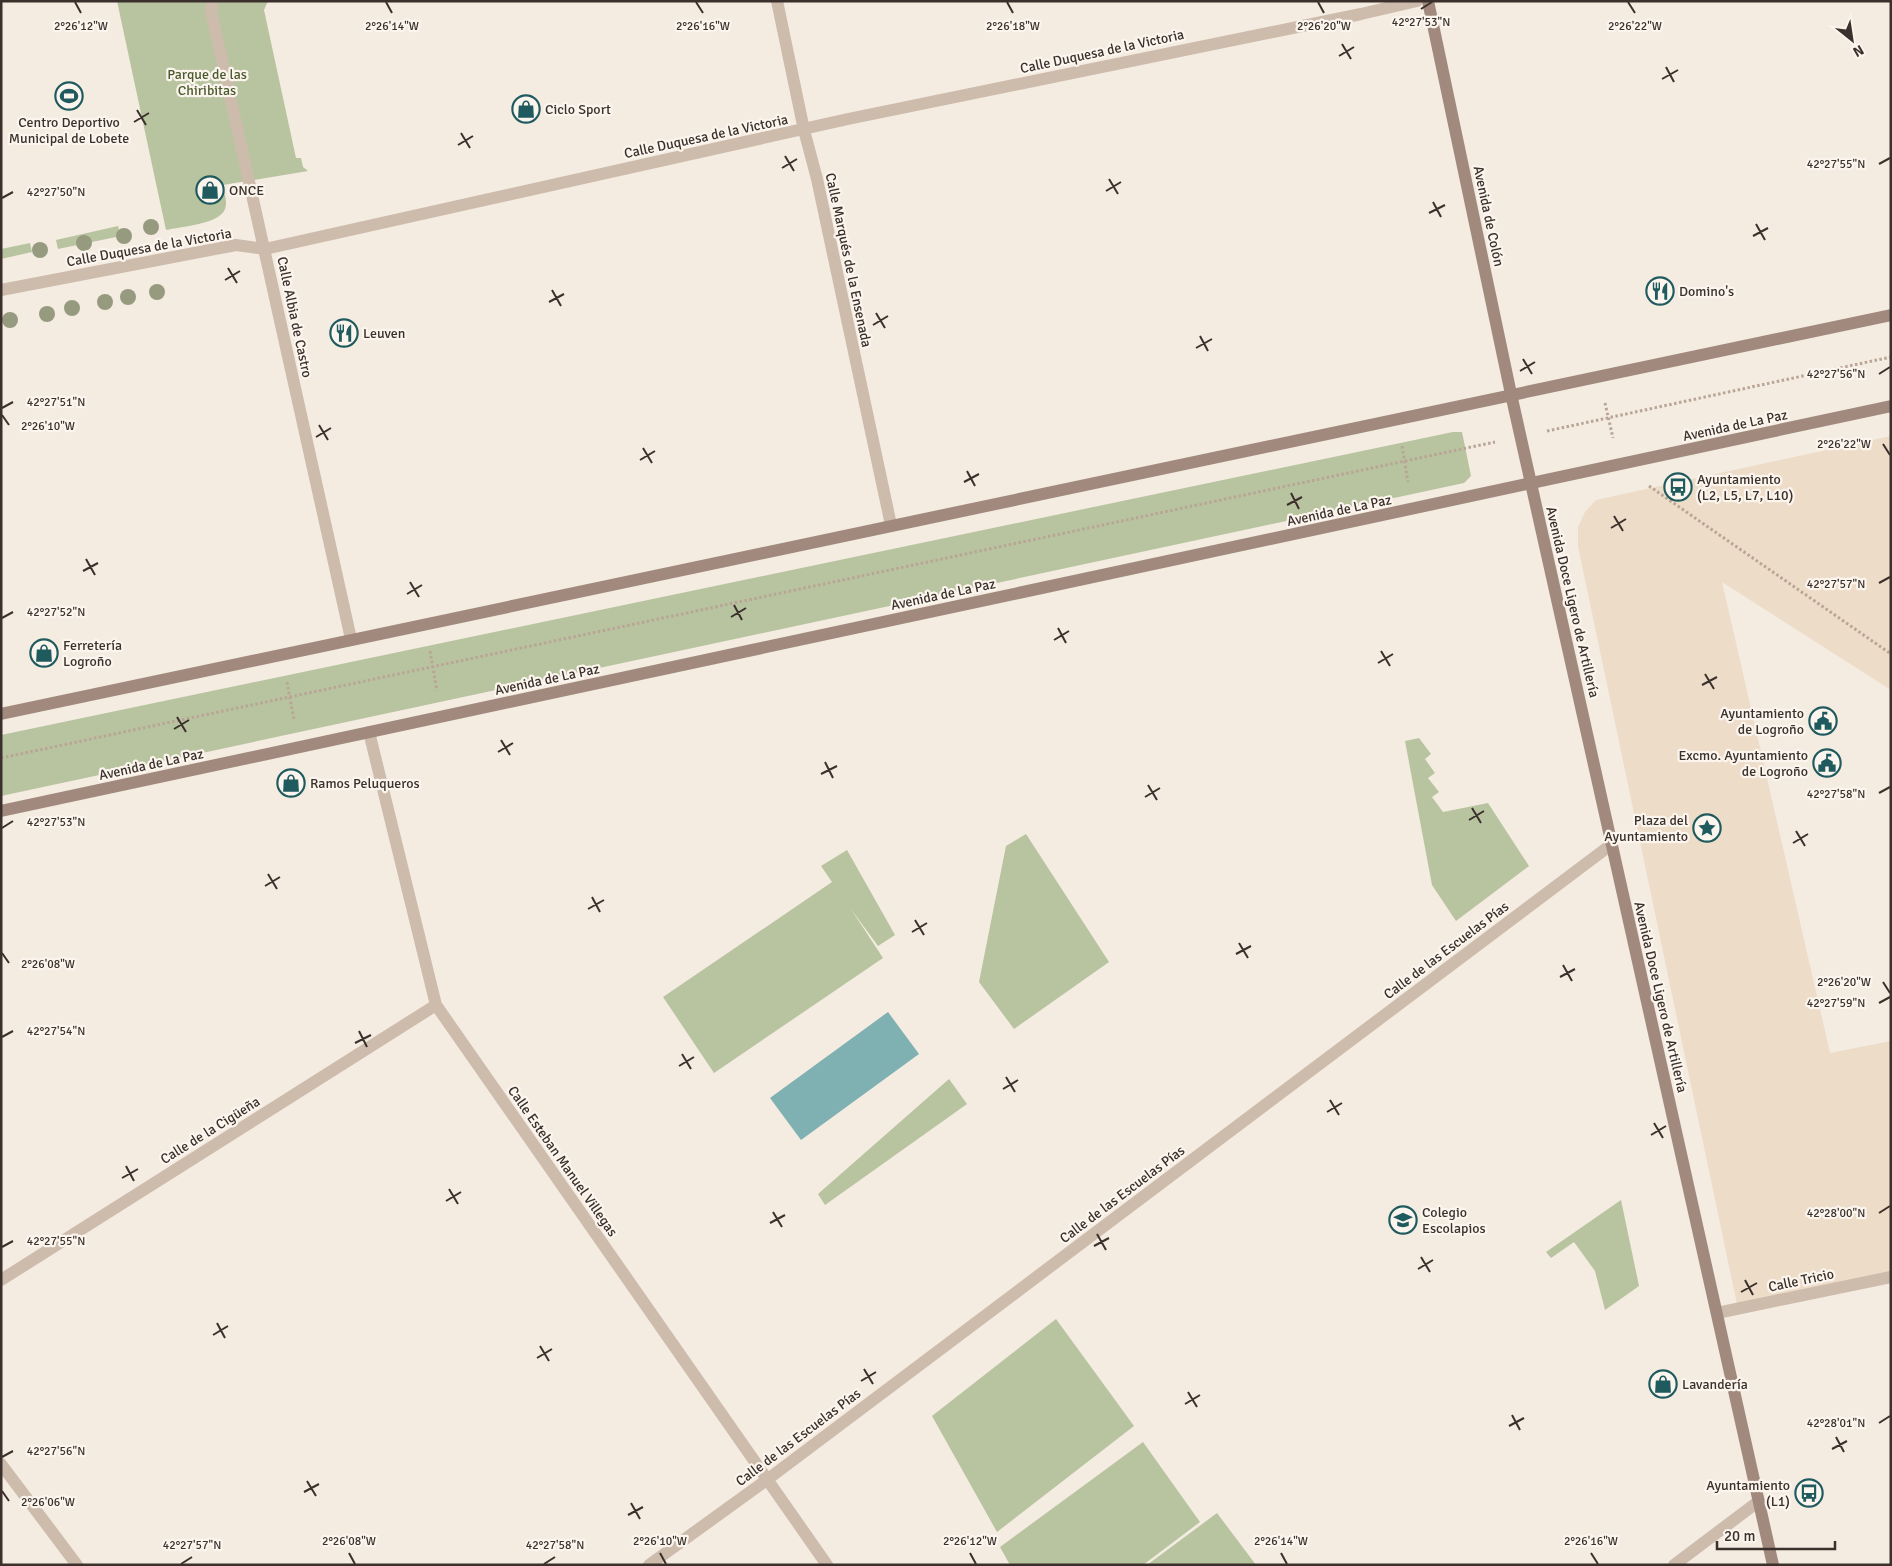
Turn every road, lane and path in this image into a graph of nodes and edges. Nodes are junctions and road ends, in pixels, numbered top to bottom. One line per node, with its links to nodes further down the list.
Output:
1 (213, 1): 6 (street, Calle Albia de Castro)
2 (777, 1): 5 (street, Calle Marqués de la Ensenada)
3 (1417, 1): 5 (street, Calle Duquesa de la Victoria)
4 (1428, 1): 11 (main road, Avenida de Colón)
5 (804, 130): 6 (street, Calle Duquesa de la Victoria); 20 (street, Calle Marqués de la Ensenada)
6 (265, 249): 7 (street, Calle Duquesa de la Victoria); 22 (street, Calle Albia de Castro)
7 (1, 290)
8 (1891, 315): 10 (main road)
9 (1891, 357): 14 (path)
10 (1599, 375): 11 (main road); 14 (path)
11 (1511, 394): 13 (main road); 15 (main road, Avenida de Colón)
12 (1891, 406): 17 (main road, Avenida de La Paz)
13 (1397, 418): 16 (path); 20 (main road)
14 (1608, 418): 15 (path); 17 (path)
15 (1521, 436): 16 (path); 18 (main road, Avenida Doce Ligero de Artillería)
16 (1405, 462): 19 (path); 25 (path)
17 (1619, 465): 18 (main road, Avenida de La Paz); 24 (path)
18 (1531, 484): 19 (main road, Avenida de La Paz); 33 (main road, Avenida Doce Ligero de Artillería)
19 (1412, 510): 28 (main road, Avenida de La Paz)
20 (891, 525): 21 (main road)
21 (425, 624): 22 (main road); 25 (path)
22 (352, 640): 23 (main road)
23 (282, 654): 26 (path); 27 (main road)
24 (1891, 654)
25 (433, 667): 26 (path); 28 (path)
26 (289, 697): 30 (path); 31 (path)
27 (1, 714)
28 (442, 716): 29 (main road, Avenida de La Paz)
29 (369, 732): 30 (main road, Avenida de La Paz); 34 (street, Calle Esteban Manuel Villegas)
30 (300, 747): 32 (main road, Avenida de La Paz)
31 (1, 758)
32 (1, 811)
33 (1612, 844): 37 (main road, Avenida Doce Ligero de Artillería); 39 (street, Calle de las Escuelas Pías)
34 (436, 1005): 36 (street, Calle de la Cigüeña); 39 (street, Calle Esteban Manuel Villegas)
35 (1891, 1277): 37 (street, Calle Tricio)
36 (1, 1280)
37 (1717, 1313): 40 (main road, Avenida Doce Ligero de Artillería)
38 (1, 1464): 41 (street)
39 (768, 1479): 42 (street, Calle de las Escuelas Pías); 43 (street, Calle Esteban Manuel Villegas)
40 (1759, 1501): 44 (street); 45 (main road, Avenida Doce Ligero de Artillería)
41 (77, 1565)
42 (649, 1565)
43 (827, 1565)
44 (1674, 1565)
45 (1773, 1565)

